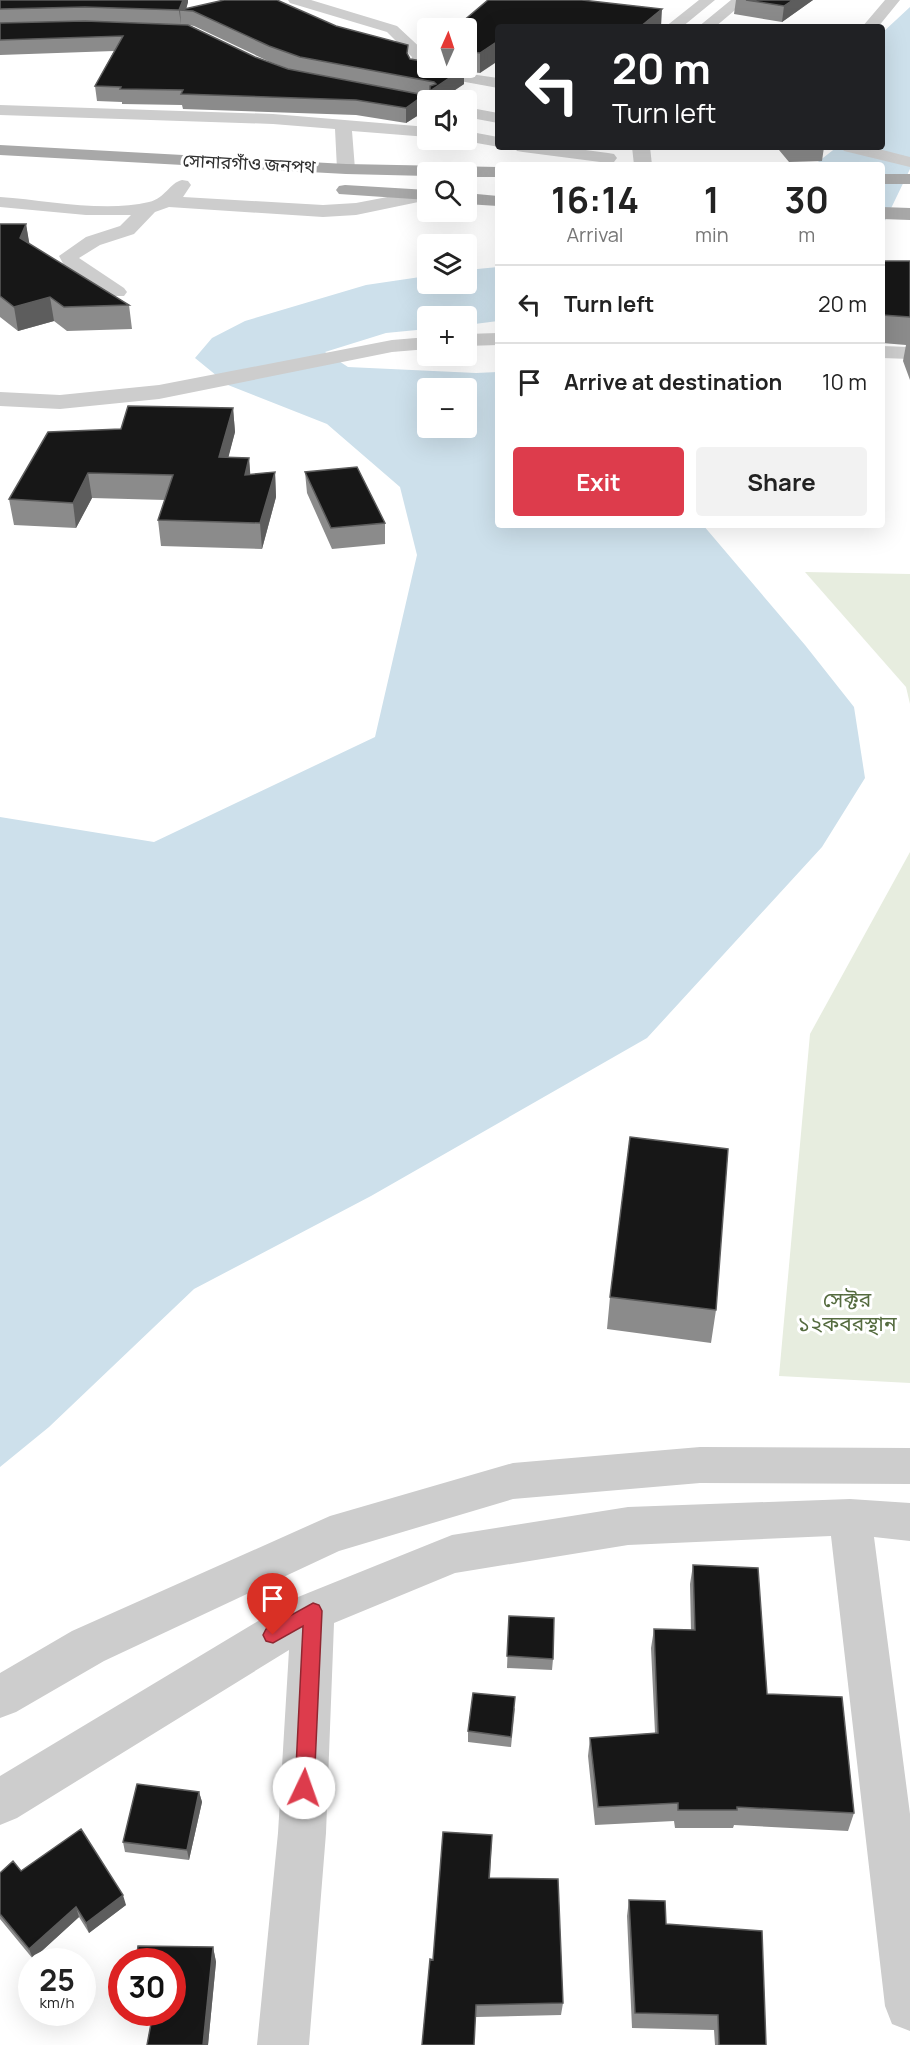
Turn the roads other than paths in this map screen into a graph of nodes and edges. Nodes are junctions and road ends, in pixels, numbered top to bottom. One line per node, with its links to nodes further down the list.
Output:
1 (295, 0): 8 (street)
2 (708, 0): 5 (street)
3 (740, 0): 6 (street)
4 (893, 0): 7 (street)
5 (677, 24)
6 (710, 24)
7 (873, 24)
8 (495, 82)
9 (355, 108): 13 (street)
10 (0, 110): 13 (street)
11 (477, 114): 12 (street)
12 (495, 117)
13 (343, 124): 14 (street); 23 (street)
14 (417, 131)
15 (477, 138): 16 (street)
16 (495, 141)
17 (0, 150): 23 (main road, সোনারগাঁও জনপথ)
18 (548, 150): 21 (street)
19 (590, 150): 21 (street)
20 (862, 150): 22 (street)
21 (607, 157)
22 (910, 162)
23 (346, 169): 24 (main road, সোনারগাঁও জনপথ)
24 (495, 172)
25 (885, 179): 27 (main road)
26 (162, 180): 28 (main road, সোনারগাঁও জনপথ)
27 (910, 180)
28 (191, 182): 35 (street)
29 (329, 189): 30 (main road, সোনারগাঁও জনপথ)
30 (417, 194)
31 (417, 197): 35 (street)
32 (477, 199): 34 (main road)
33 (0, 201): 36 (street)
34 (495, 201)
35 (169, 202): 36 (street)
36 (148, 209): 39 (street)
37 (885, 213): 38 (main road)
38 (910, 214)
39 (117, 292)
40 (495, 339): 41 (street)
41 (477, 340)
42 (417, 344): 45 (street)
43 (885, 352): 44 (street)
44 (910, 353)
45 (0, 399)
46 (910, 1466): 50 (street)
47 (850, 1517): 48 (street); 49 (street); 52 (street)
48 (910, 1522)
49 (313, 1611): 51 (street); 53 (street)
50 (0, 1697)
51 (0, 1802)
52 (910, 2006)
53 (283, 2045)

